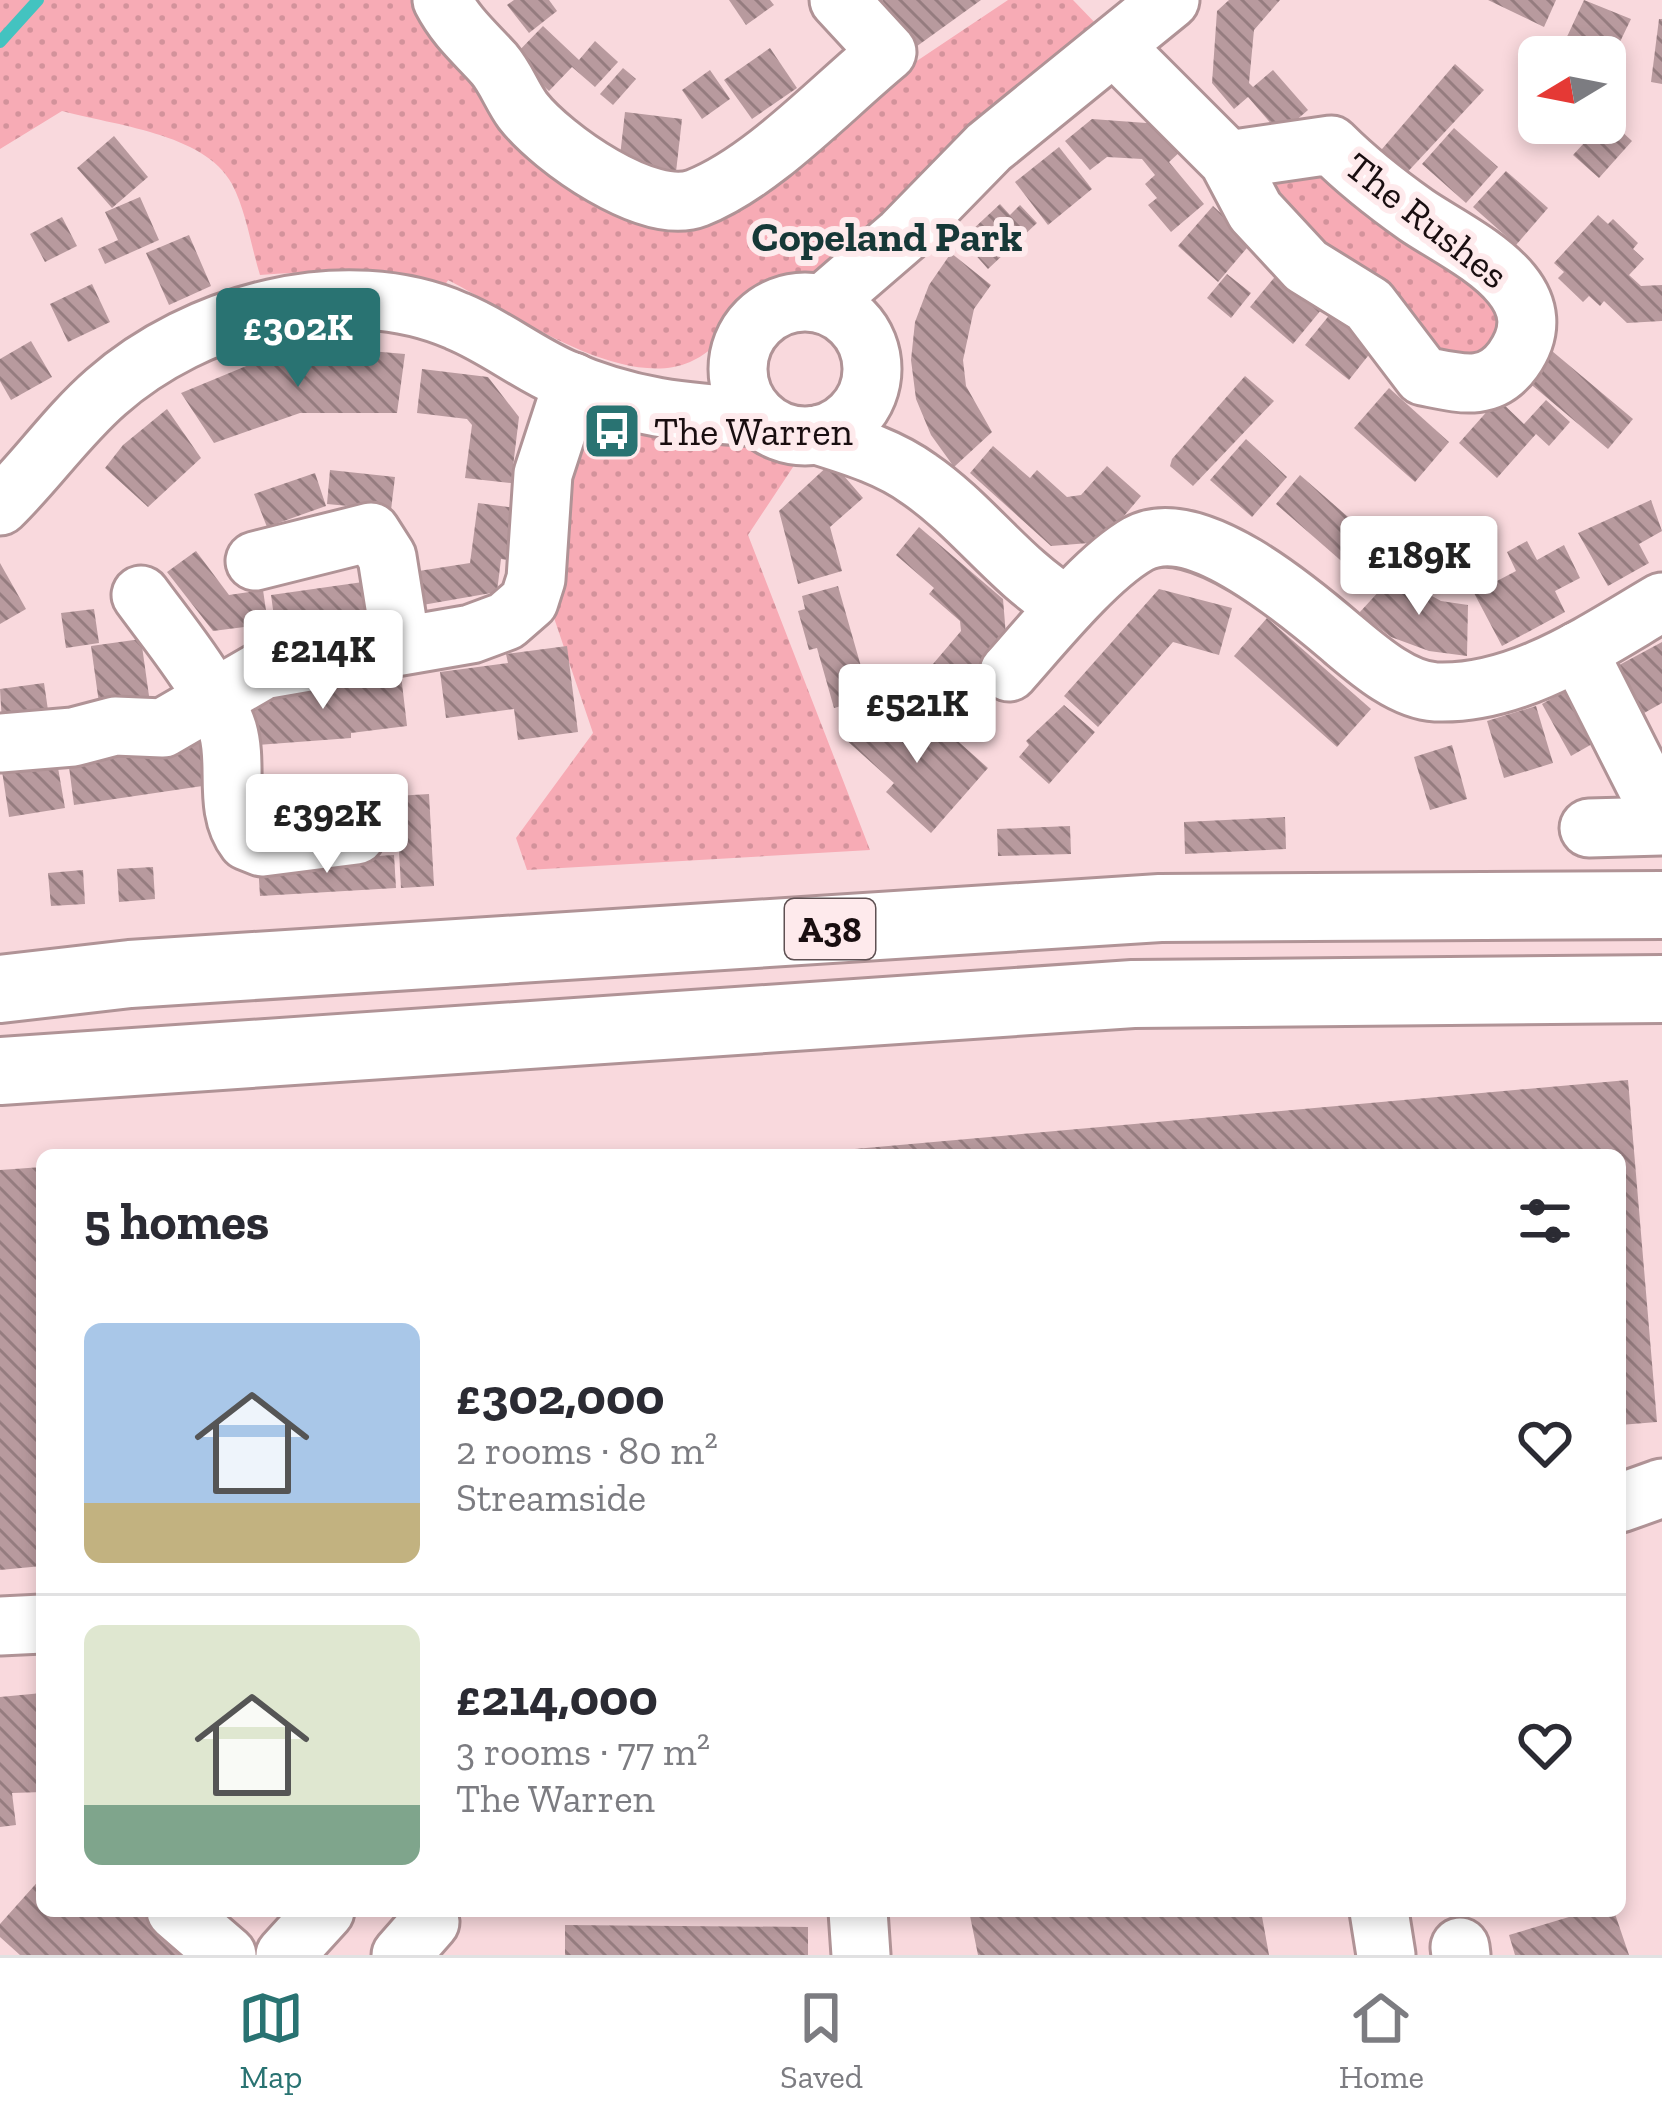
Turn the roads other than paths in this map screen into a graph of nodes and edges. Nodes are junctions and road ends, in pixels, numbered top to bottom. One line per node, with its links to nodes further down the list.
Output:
1 (442, 0): 2 (street)
2 (839, 0)
3 (1170, 0): 4 (street)
4 (1115, 46): 5 (street, The Rushes); 6 (street)
5 (1228, 160): 5 (street, The Rushes)
6 (851, 338): 8 (street); 9 (street); 11 (street)
7 (597, 390): 8 (street); 10 (street); 16 (street)
8 (749, 391): 9 (street)
9 (817, 436): 11 (street)
10 (9, 478)
11 (922, 481): 15 (street)
12 (255, 561): 16 (street)
13 (141, 595): 19 (street)
14 (1662, 602): 17 (street)
15 (1067, 606): 17 (street); 18 (street)
16 (401, 645): 19 (street)
17 (1578, 651): 21 (street)
18 (1009, 672)
19 (212, 704): 20 (street); 24 (street)
20 (0, 742)
21 (1662, 817)
22 (1662, 826): 23 (street)
23 (1589, 828)
24 (356, 835)
25 (1662, 905): 26 (highway, A38)
26 (0, 989)
27 (1662, 989): 28 (highway, A38)
28 (0, 1071)
29 (1662, 1488): 30 (street)
30 (1626, 1501)
31 (36, 1624): 32 (street)
32 (0, 1626)
33 (320, 1917): 36 (street)
34 (858, 1917): 37 (street)
35 (1380, 1917): 38 (street)
36 (285, 1955)
37 (861, 1955)
38 (1386, 1955)

